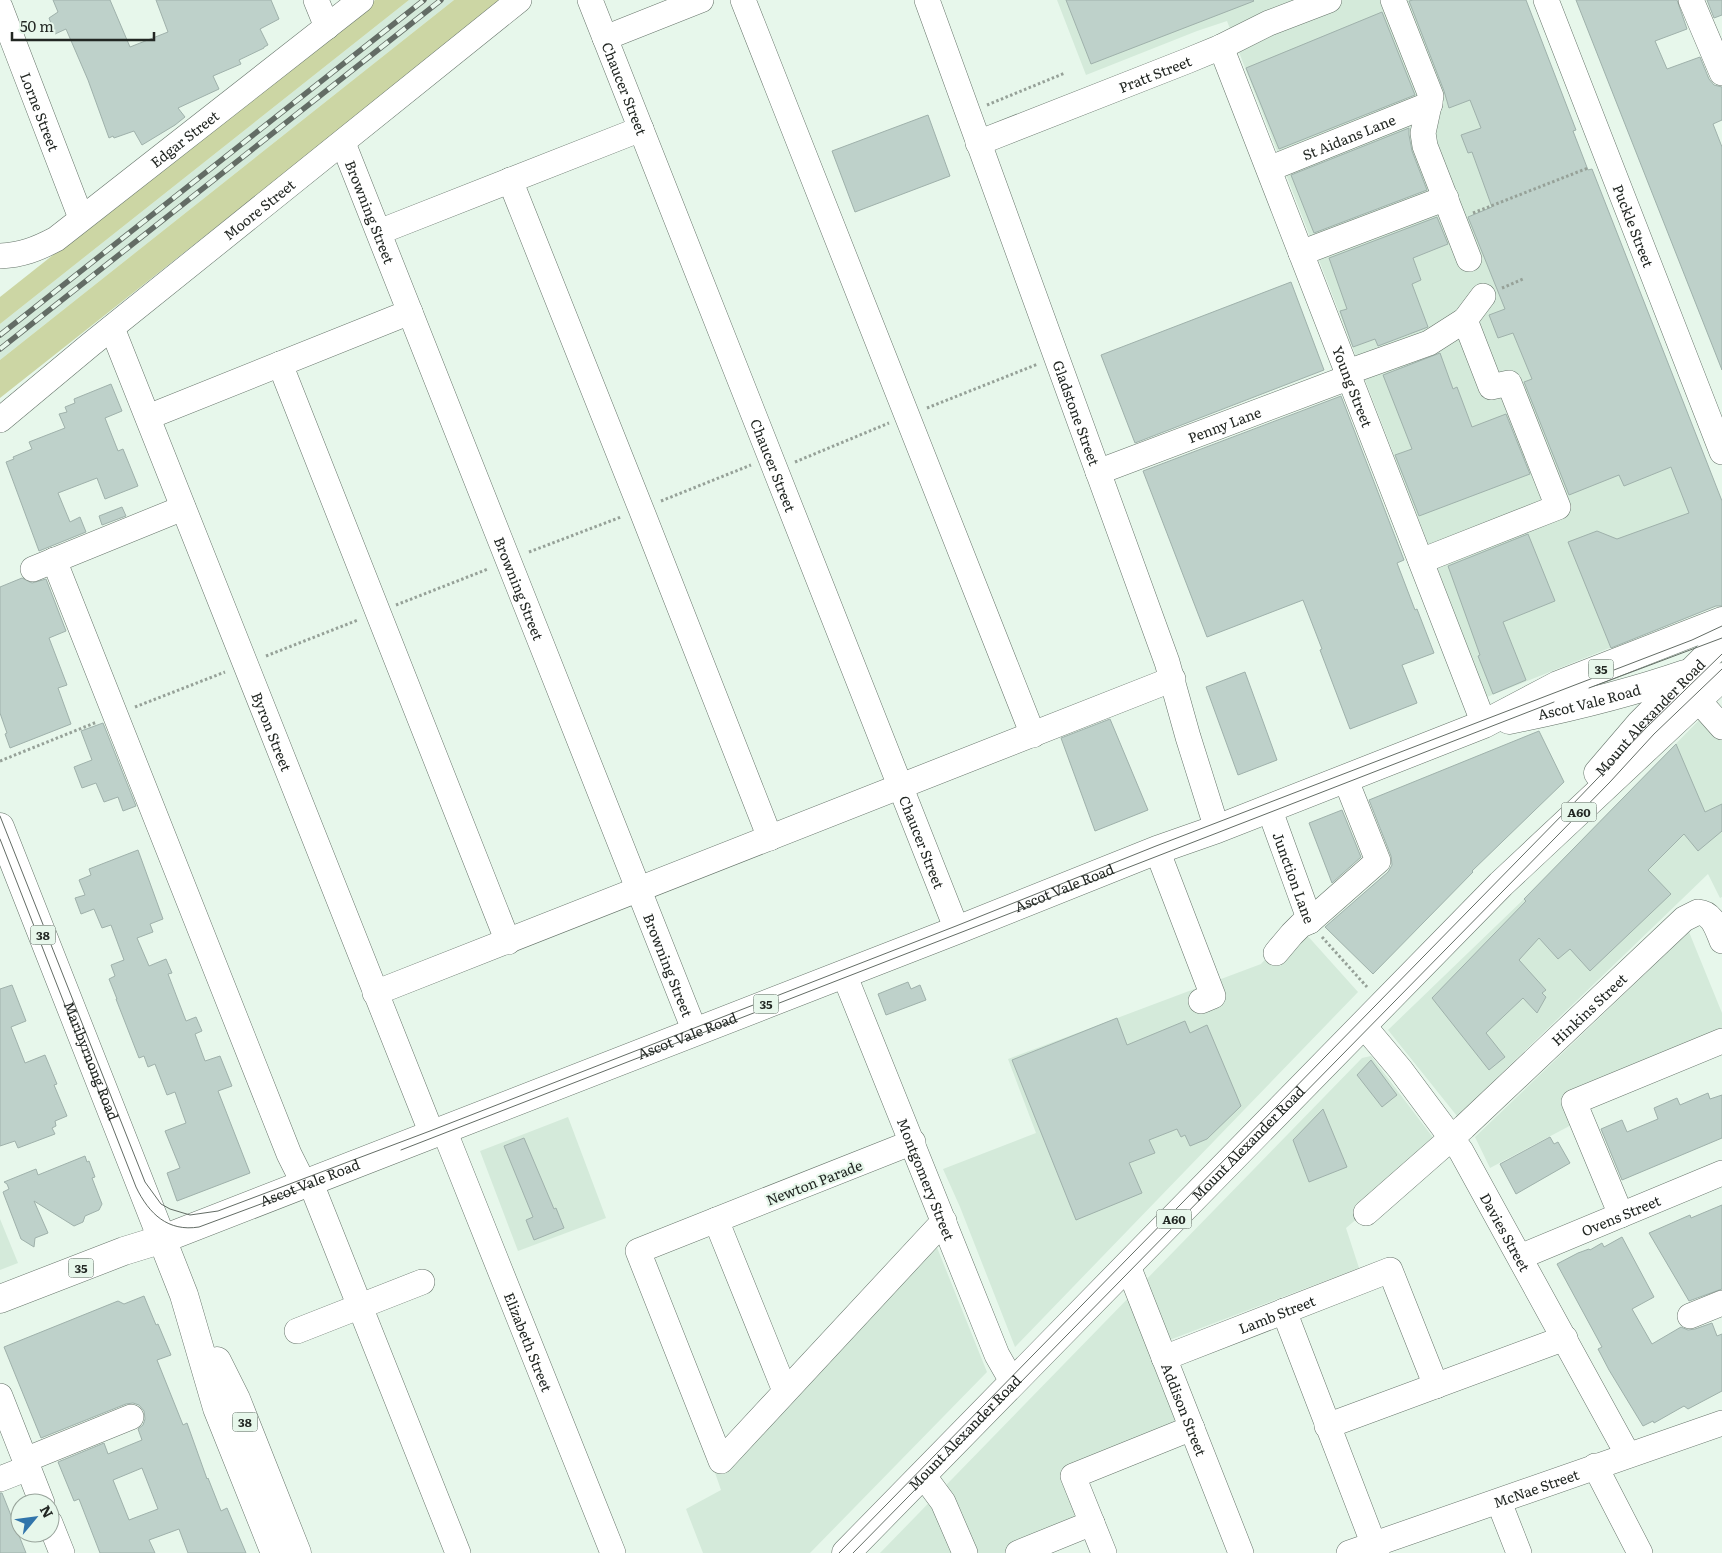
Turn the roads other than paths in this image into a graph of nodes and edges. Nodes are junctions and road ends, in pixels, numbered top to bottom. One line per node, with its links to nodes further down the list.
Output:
1 (316, 0): 13 (street)
2 (361, 0): 13 (street, Edgar Street)
3 (520, 0): 20 (street, Moore Street)
4 (590, 0): 14 (street, Chaucer Street)
5 (701, 0): 14 (street)
6 (743, 0): 50 (street)
7 (927, 0): 19 (street, Gladstone Street)
8 (1329, 0): 15 (street, Pratt Street)
9 (1393, 0): 17 (street)
10 (1546, 0): 37 (street, Puckle Street)
11 (1691, 0): 16 (street)
12 (0, 7): 24 (street, Lorne Street)
13 (326, 27): 24 (street, Edgar Street)
14 (605, 38): 18 (street, Chaucer Street)
15 (1221, 47): 19 (street, Pratt Street); 21 (street, Young Street)
16 (1722, 73)
17 (1430, 104): 21 (street, St Aidans Lane); 23 (street)
18 (641, 129): 22 (street); 52 (street, Chaucer Street)
19 (978, 142): 38 (street, Gladstone Street)
20 (344, 143): 25 (street, Browning Street); 32 (street, Moore Street)
21 (1269, 169): 26 (street, Young Street)
22 (510, 180): 25 (street); 56 (street)
23 (1450, 209): 26 (street); 28 (street)
24 (81, 218): 27 (street, Edgar Street)
25 (379, 232): 30 (street, Browning Street)
26 (1301, 253): 34 (street, Young Street)
27 (0, 256)
28 (1469, 259)
29 (1482, 296): 31 (street)
30 (410, 312): 33 (street); 59 (street, Browning Street)
31 (1465, 320): 34 (street, Penny Lane); 40 (street)
32 (112, 328): 35 (street, Byron Street); 36 (street, Moore Street)
33 (280, 364): 35 (street); 63 (street)
34 (1349, 374): 38 (street, Penny Lane); 40 (street, Young Street)
35 (148, 417): 39 (street, Byron Street)
36 (0, 420)
37 (1722, 452)
38 (1098, 472): 46 (street, Gladstone Street)
39 (183, 508): 66 (street, Byron Street); 75 (street)
40 (1421, 561): 48 (street, Young Street)
41 (1722, 621): 48 (main road, Ascot Vale Road / 35)
42 (1722, 641): 44 (main road, Mount Alexander Road / A60)
43 (1722, 662): 44 (main road, Ascot Vale Road / 35)
44 (1691, 672): 48 (main road, Ascot Vale Road / 35); 58 (main road, Mount Alexander Road / A60)
45 (1722, 677): 47 (main road, Mount Alexander Road / A60)
46 (1173, 680): 50 (street); 55 (street, Gladstone Street)
47 (1698, 700): 49 (street); 58 (main road, Mount Alexander Road / A60)
48 (1484, 724): 51 (main road, Ascot Vale Road / 35)
49 (1722, 727)
50 (1033, 735): 52 (street)
51 (1345, 778): 53 (main road, Ascot Vale Road / 35); 60 (street)
52 (901, 787): 56 (street); 61 (street, Chaucer Street)
53 (1269, 808): 55 (main road, Ascot Vale Road / 35); 60 (street, Junction Lane)
54 (0, 827): 80 (main road, Maribyrnong Road / 38)
55 (1217, 829): 57 (main road, Ascot Vale Road / 35)
56 (770, 838): 59 (street)
57 (1158, 850): 61 (main road, Ascot Vale Road / 35); 67 (street)
58 (1501, 884): 68 (main road, Mount Alexander Road / A60)
59 (639, 890): 63 (street); 69 (street, Browning Street)
60 (1310, 921): 64 (street)
61 (957, 930): 65 (main road, Ascot Vale Road / 35)
62 (1722, 941): 72 (street, Hinkins Street)
63 (508, 942): 66 (street)
64 (1276, 953)
65 (844, 974): 69 (main road, Ascot Vale Road / 35); 73 (street, Montgomery Street)
66 (376, 993): 71 (street, Byron Street)
67 (1201, 1001)
68 (1363, 1025): 72 (street, Davies Street); 82 (main road, Mount Alexander Road / A60)
69 (695, 1032): 71 (main road, Ascot Vale Road / 35)
70 (1722, 1041): 77 (street)
71 (438, 1132): 75 (main road, Ascot Vale Road / 35); 113 (street, Elizabeth Street)
72 (1453, 1138): 76 (street, Hinkins Street); 81 (street, Davies Street)
73 (913, 1142): 78 (street, Newton Parade); 79 (street, Montgomery Street)
74 (1722, 1173): 77 (street, Ovens Street)
75 (307, 1182): 80 (main road, Ascot Vale Road / 35); 87 (street)
76 (1366, 1213)
77 (1621, 1215): 81 (street, Ovens Street)
78 (716, 1220): 95 (street); 95 (street, Newton Parade)
79 (944, 1221): 93 (street, Montgomery Street); 95 (street)
80 (163, 1239): 84 (main road, Maribyrnong Road / 38); 85 (main road, Ascot Vale Road / 35)
81 (1520, 1257): 91 (street, Davies Street)
82 (1128, 1266): 92 (street, Addison Street); 93 (main road, Mount Alexander Road / A60)
83 (422, 1282): 87 (street)
84 (184, 1295): 110 (main road, Maribyrnong Road / 38); 111 (main road, Maribyrnong Road / 38)
85 (0, 1299)
86 (1722, 1303): 89 (street)
87 (360, 1306): 90 (street); 112 (street)
88 (1284, 1311): 92 (street, Lamb Street); 94 (street, Lamb Street); 99 (street)
89 (1690, 1316)
90 (297, 1331)
91 (1565, 1338): 94 (street); 101 (street, Davies Street)
92 (1164, 1358): 100 (street, Addison Street)
93 (1013, 1383): 104 (main road, Mount Alexander Road / A60)
94 (1436, 1386): 99 (street)
95 (785, 1391)
96 (0, 1396): 102 (street)
97 (131, 1417): 102 (street)
98 (1722, 1423): 101 (street, McNae Street)
99 (1327, 1426): 109 (street)
100 (1192, 1428): 108 (street); 118 (street, Addison Street)
101 (1628, 1455): 103 (street, McNae Street)
102 (27, 1464): 105 (street); 106 (street)
103 (1595, 1466): 107 (street, McNae Street); 121 (street)
104 (923, 1474): 114 (main road, Mount Alexander Road / A60); 115 (street)
105 (0, 1479)
106 (38, 1493)
107 (1499, 1502): 109 (street, McNae Street); 120 (street)
108 (1092, 1524): 116 (street); 117 (street)
109 (1375, 1549): 119 (street, McNae Street)
110 (275, 1553)
111 (297, 1553)
112 (458, 1553)
113 (614, 1553)
114 (846, 1553)
115 (965, 1553)
116 (1018, 1553)
117 (1104, 1553)
118 (1241, 1553)
119 (1349, 1553)
120 (1519, 1553)
121 (1640, 1553)

